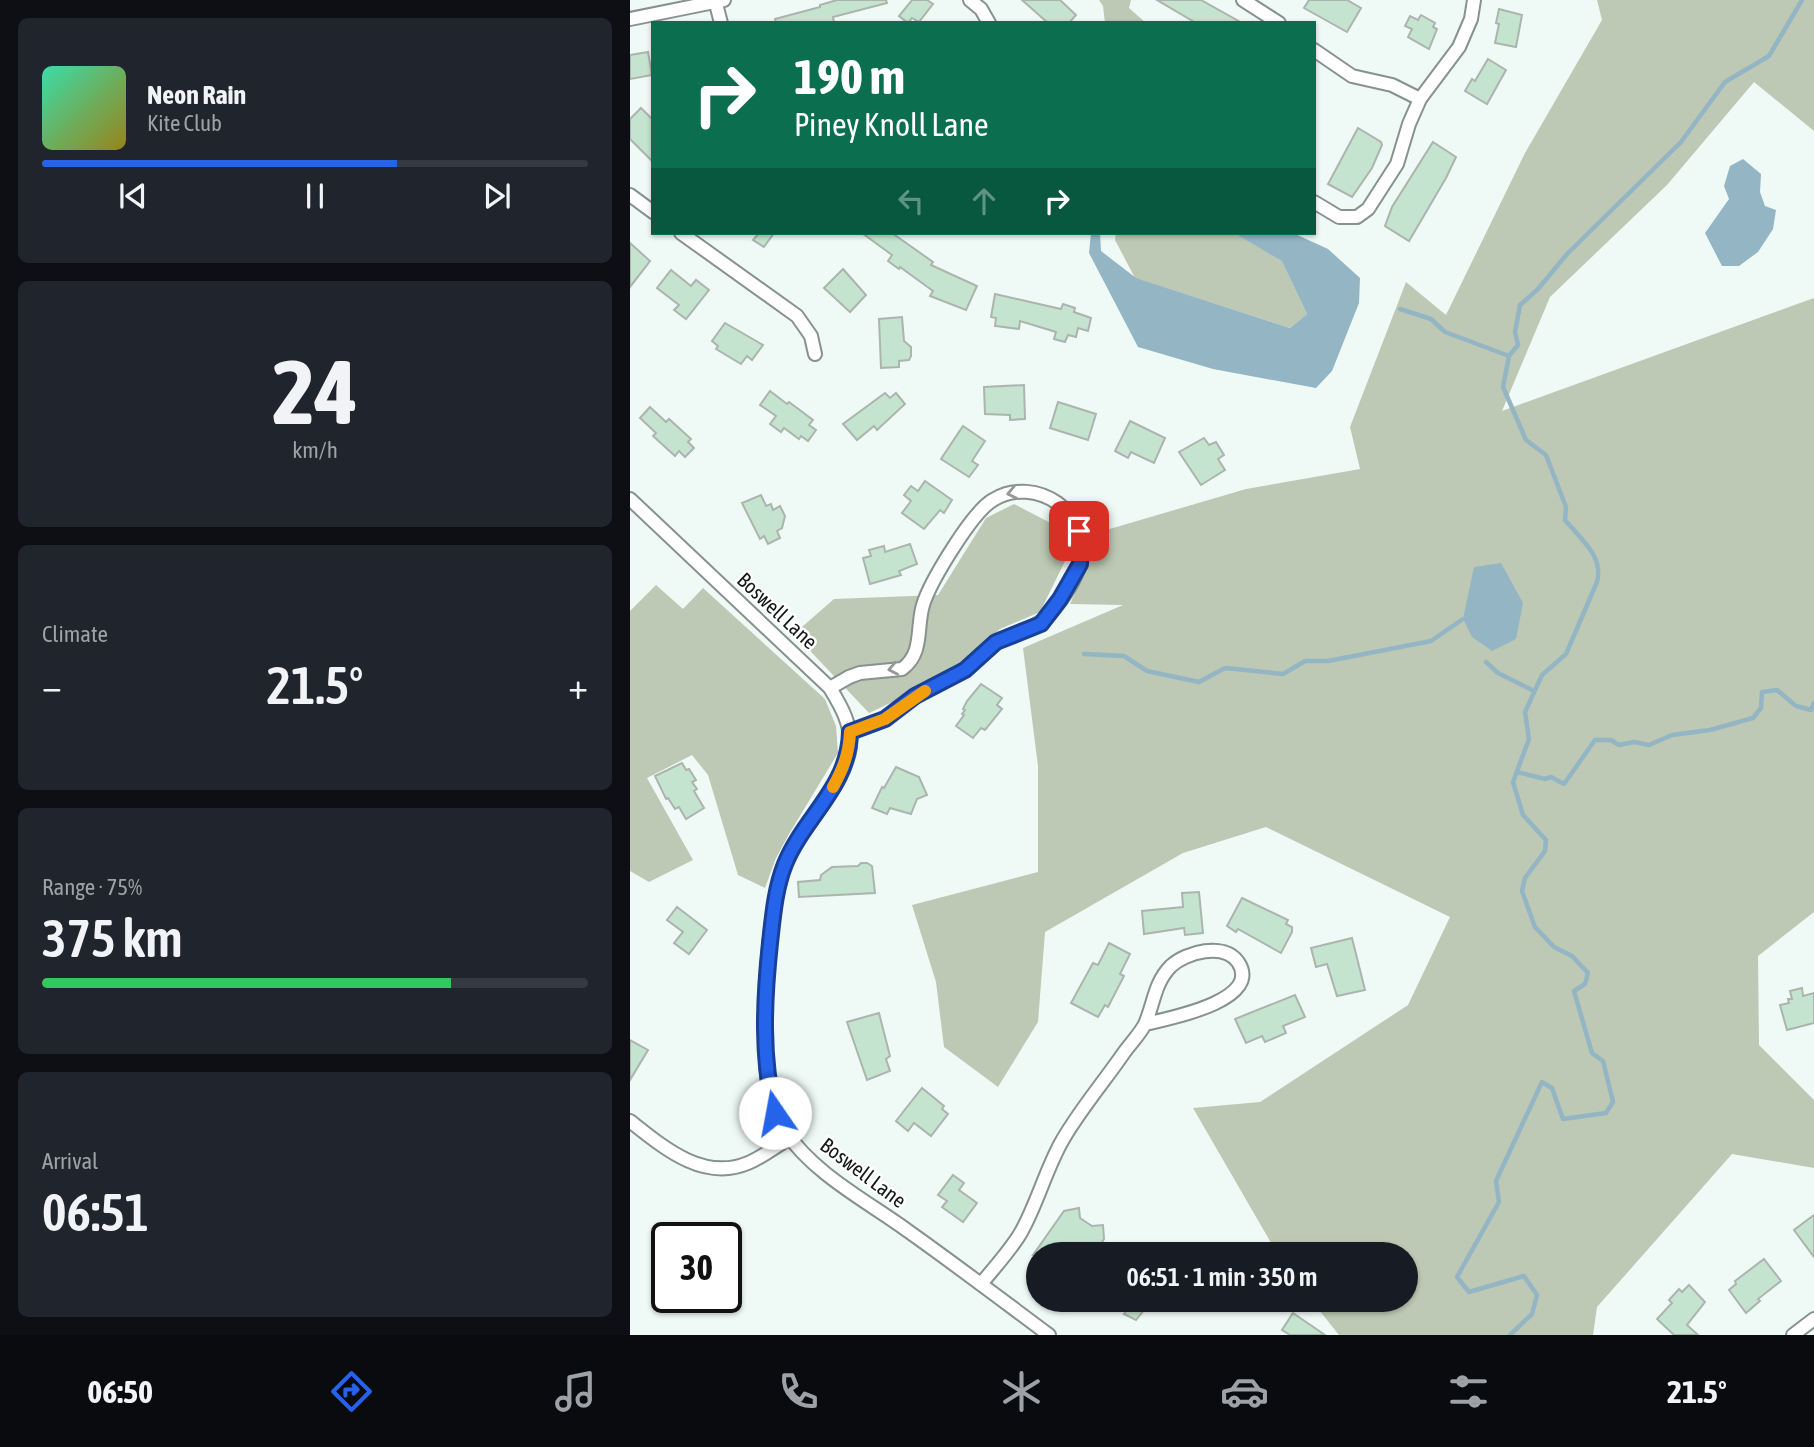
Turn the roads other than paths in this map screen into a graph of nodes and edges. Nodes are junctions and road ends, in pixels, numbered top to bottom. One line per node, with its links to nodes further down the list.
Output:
1 (970, 0): 7 (street)
2 (1243, 0): 8 (street)
3 (1474, 0): 10 (street)
4 (718, 1): 5 (street); 6 (street)
5 (630, 19)
6 (721, 21)
7 (988, 21)
8 (1276, 21)
9 (1316, 51): 10 (street)
10 (1420, 99): 12 (street)
11 (630, 195): 13 (street)
12 (1316, 203)
13 (651, 211)
14 (684, 235): 15 (street)
15 (815, 354)
16 (630, 499): 17 (street, Boswell Lane)
17 (830, 688): 18 (street, Boswell Lane); 18 (street, one-way to 17)
18 (850, 732): 21 (street, Boswell Lane)
19 (1145, 1024): 19 (street); 22 (street)
20 (630, 1121): 21 (street)
21 (790, 1138): 22 (street, Boswell Lane)
22 (981, 1284): 24 (street, Boswell Lane)
23 (1814, 1319): 25 (street)
24 (1049, 1335)
25 (1793, 1335)

